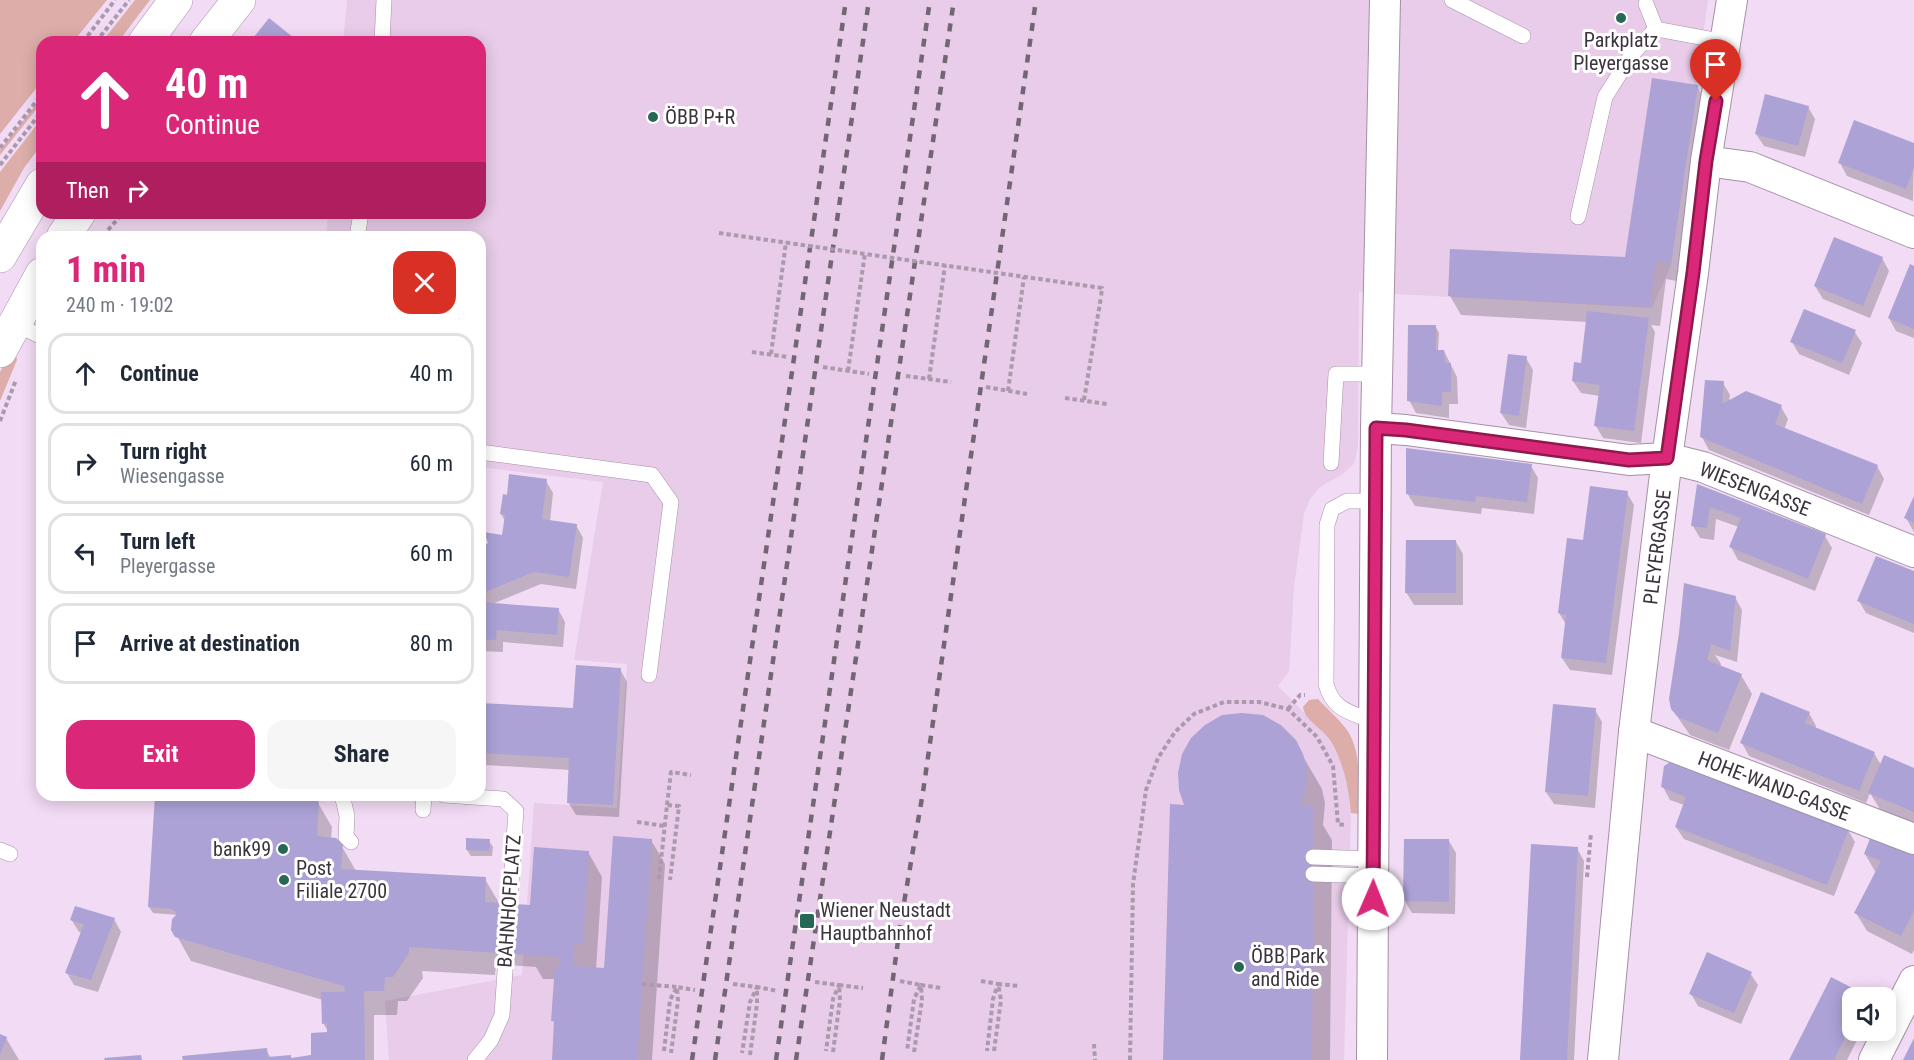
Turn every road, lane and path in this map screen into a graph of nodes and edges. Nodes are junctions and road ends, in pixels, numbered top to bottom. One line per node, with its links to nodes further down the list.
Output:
1 (116, 0): 11 (path)
2 (129, 0): 12 (path)
3 (176, 0): 13 (street)
4 (239, 0): 14 (street)
5 (384, 0): 15 (lane)
6 (1385, 0): 43 (street)
7 (1452, 0): 16 (lane)
8 (1732, 0): 17 (street, PLEYERGASSE)
9 (1646, 4): 10 (lane)
10 (1656, 29): 17 (lane); 24 (lane)
11 (88, 36)
12 (101, 36)
13 (149, 36)
14 (211, 36)
15 (382, 36)
16 (1523, 36)
17 (1726, 42): 21 (street, PLEYERGASSE)
18 (36, 102): 20 (path)
19 (36, 119): 22 (path)
20 (0, 148)
21 (1706, 161): 28 (street); 55 (street, PLEYERGASSE)
22 (0, 165)
23 (36, 195): 31 (street)
24 (1578, 217)
25 (118, 219): 26 (path)
26 (107, 231)
27 (719, 233): 29 (path, bridge)
28 (1914, 233)
29 (786, 242): 30 (path, bridge); 38 (path, bridge)
30 (865, 253): 32 (path, bridge); 41 (path, bridge)
31 (0, 256)
32 (945, 266): 33 (path, bridge); 45 (path, bridge)
33 (1024, 277): 48 (path, bridge); 51 (path, bridge)
34 (36, 299): 35 (street)
35 (29, 328): 36 (street)
36 (0, 351)
37 (752, 352): 38 (path)
38 (771, 354): 39 (path)
39 (788, 357)
40 (823, 367): 41 (path)
41 (848, 371): 42 (path)
42 (869, 374)
43 (1377, 374): 53 (street); 56 (lane)
44 (906, 376): 45 (path)
45 (928, 379): 46 (path)
46 (951, 382)
47 (986, 387): 48 (path)
48 (1008, 391): 49 (path)
49 (1027, 394)
50 (1065, 398): 51 (path)
51 (1084, 400): 52 (path)
52 (1107, 404)
53 (1376, 428): 55 (street, WIESENGASSE); 57 (street)
54 (486, 453): 59 (lane)
55 (1667, 458): 58 (street, WIESENGASSE); 61 (street, PLEYERGASSE)
56 (1331, 463)
57 (1375, 501): 60 (street); 60 (lane)
58 (1914, 552)
59 (649, 675)
60 (1374, 722): 70 (street)
61 (1634, 732): 68 (street, HOHE-WAND-GASSE); 106 (street, PLEYERGASSE)
62 (691, 775): 65 (path)
63 (486, 798): 102 (lane, BAHNHOFPLATZ)
64 (343, 801): 69 (lane)
65 (667, 805): 67 (path); 74 (path)
66 (637, 822): 67 (path)
67 (665, 826): 73 (path)
68 (1914, 839)
69 (351, 842)
70 (1374, 855): 71 (lane); 72 (lane); 104 (path); 105 (street)
71 (1313, 857)
72 (1313, 874)
73 (659, 879)
74 (670, 880)
75 (900, 981): 83 (path)
76 (981, 981): 81 (path)
77 (1914, 981): 107 (street)
78 (815, 982): 82 (path)
79 (642, 984): 85 (path)
80 (733, 984): 86 (path)
81 (998, 984): 84 (path); 94 (path); 95 (path)
82 (839, 985): 87 (path); 92 (path); 97 (path)
83 (921, 985): 88 (path); 93 (path); 98 (path)
84 (1019, 986)
85 (677, 987): 89 (path); 96 (path); 99 (path)
86 (756, 987): 90 (path); 100 (path); 101 (path)
87 (863, 988)
88 (941, 988)
89 (695, 990)
90 (778, 991)
91 (1094, 1044): 103 (path)
92 (826, 1051)
93 (907, 1051)
94 (987, 1051)
95 (994, 1051)
96 (664, 1052)
97 (833, 1052)
98 (914, 1052)
99 (671, 1053)
100 (742, 1053)
101 (750, 1055)
102 (475, 1060)
103 (1095, 1060)
104 (1130, 1060)
105 (1372, 1060)
106 (1603, 1060)
107 (1875, 1060)

